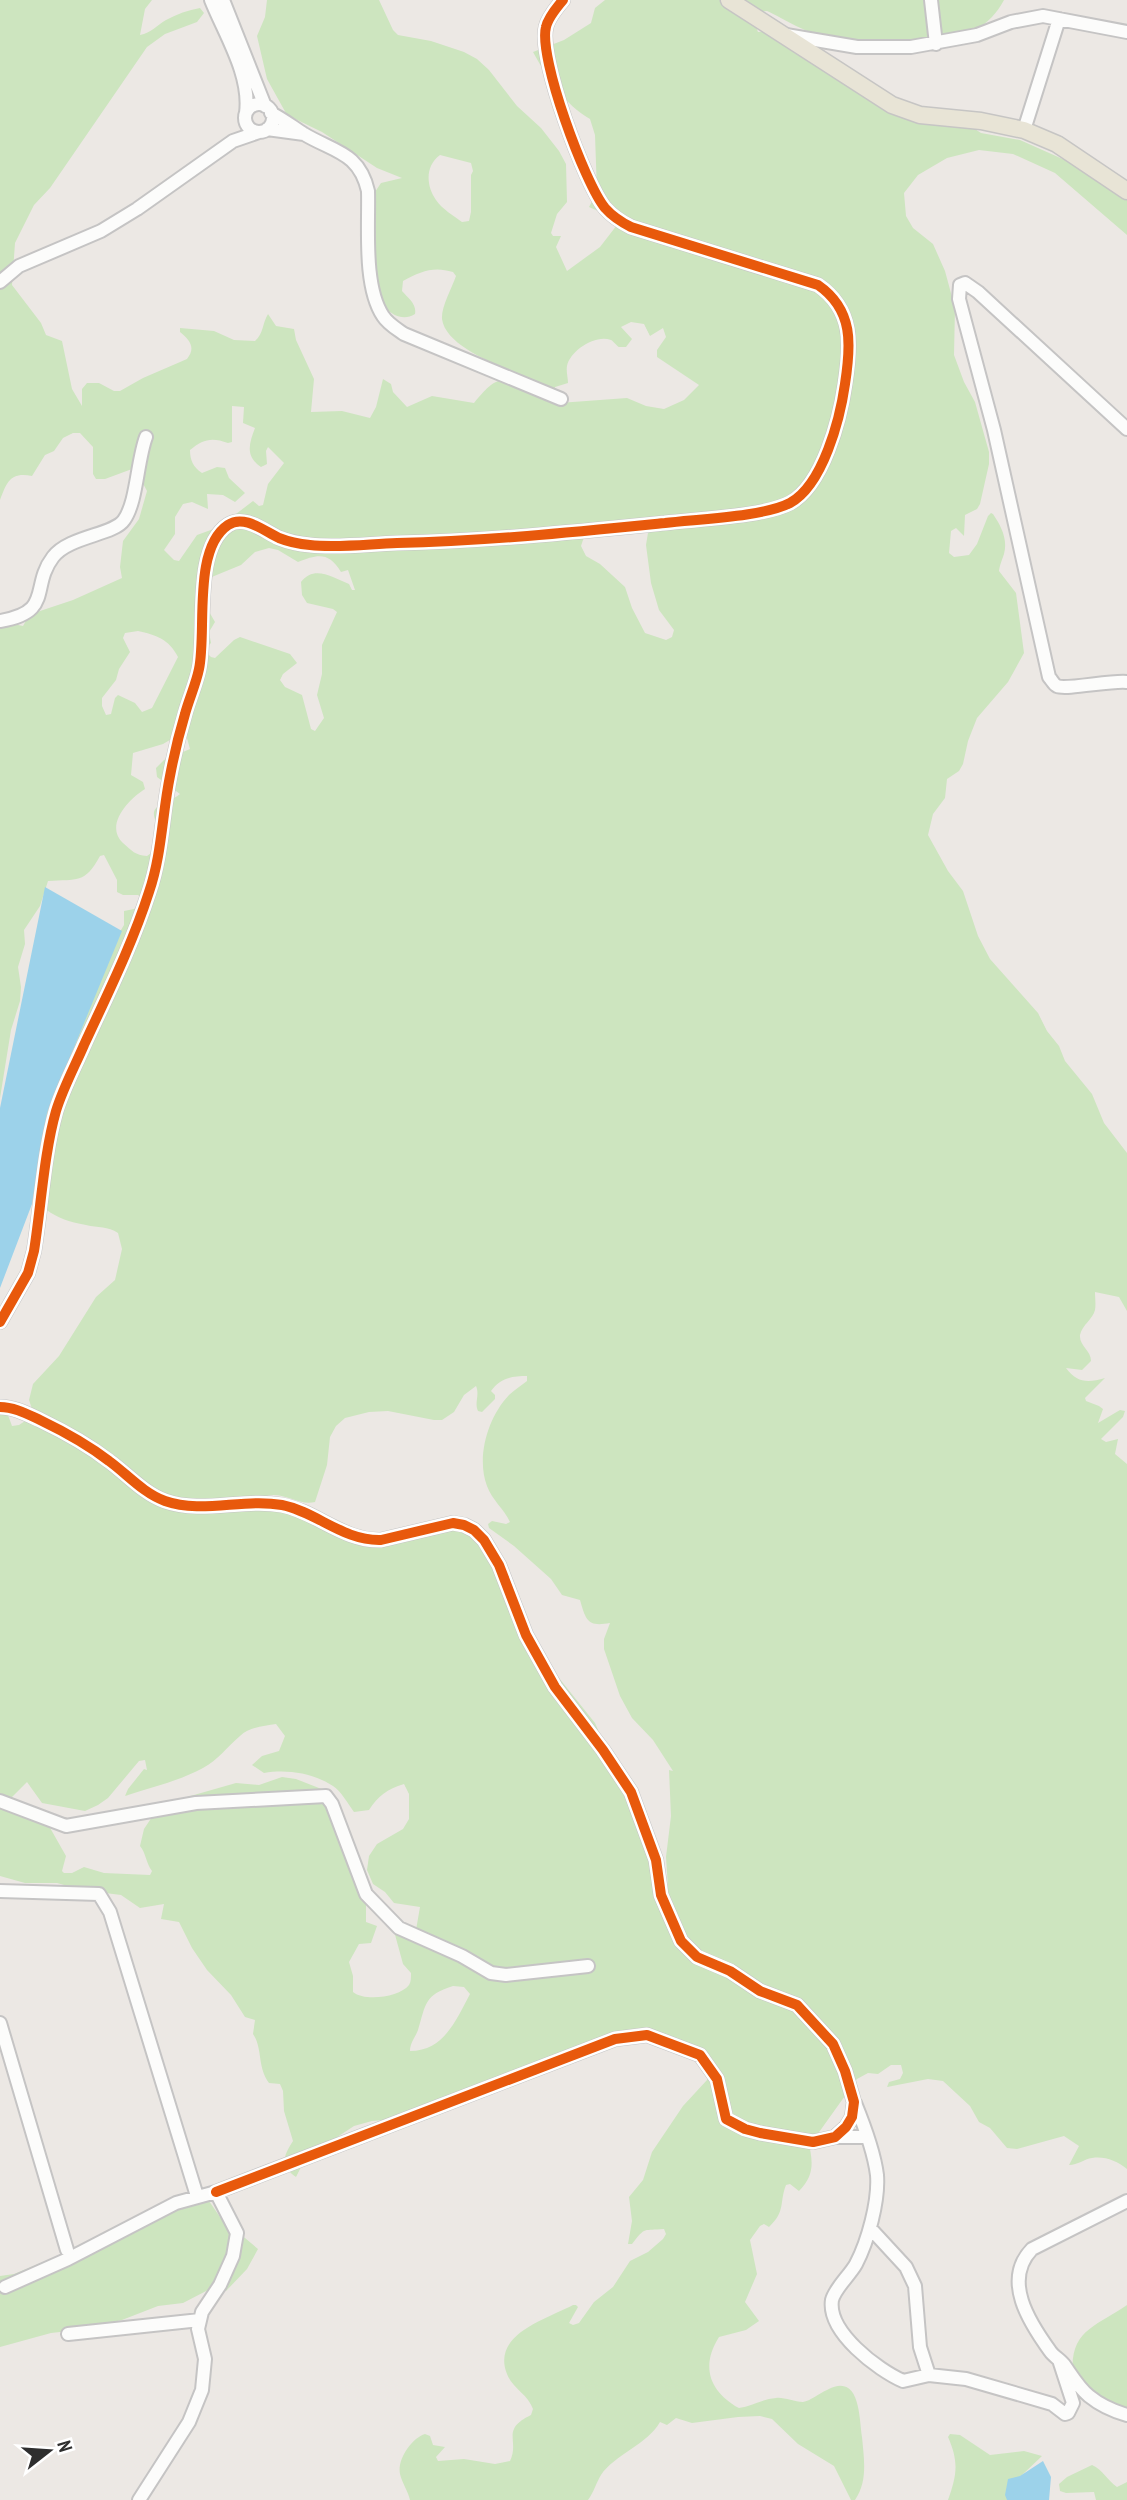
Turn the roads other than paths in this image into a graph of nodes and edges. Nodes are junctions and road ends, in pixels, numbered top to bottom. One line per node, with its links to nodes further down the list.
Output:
1 (211, 0): 11 (street)
2 (223, 0): 10 (street)
3 (563, 0): 23 (street)
4 (729, 0): 8 (main road)
5 (931, 0): 9 (street)
6 (1059, 19): 7 (street); 9 (street); 12 (street)
7 (1127, 32)
8 (779, 34): 9 (street); 12 (main road)
9 (936, 44)
10 (268, 109): 11 (street); 13 (street); 14 (street)
11 (246, 115): 13 (street); 15 (street)
12 (1024, 130): 16 (main road)
13 (263, 131): 14 (street); 15 (street)
14 (304, 134): 18 (street)
15 (233, 141): 17 (street)
16 (1127, 191)
17 (0, 282)
18 (561, 399)
19 (1127, 429): 22 (street)
20 (146, 437): 21 (street)
21 (0, 621)
22 (1127, 681)
23 (0, 1322)
24 (0, 1407): 29 (street)
25 (0, 1801): 27 (street)
26 (0, 1891): 33 (street)
27 (588, 1966)
28 (0, 2023): 36 (street)
29 (854, 2102): 30 (street); 31 (street)
30 (835, 2137): 31 (street); 32 (street)
31 (866, 2137): 35 (street)
32 (216, 2192): 33 (street); 38 (street)
33 (197, 2196): 37 (street)
34 (1127, 2201): 40 (street)
35 (870, 2228): 41 (street); 41 (street)
36 (67, 2250)
37 (5, 2287)
38 (200, 2320): 39 (street); 43 (street)
39 (68, 2334)
40 (1059, 2360): 41 (street); 42 (street)
41 (929, 2375)
42 (1127, 2415)
43 (139, 2500)

